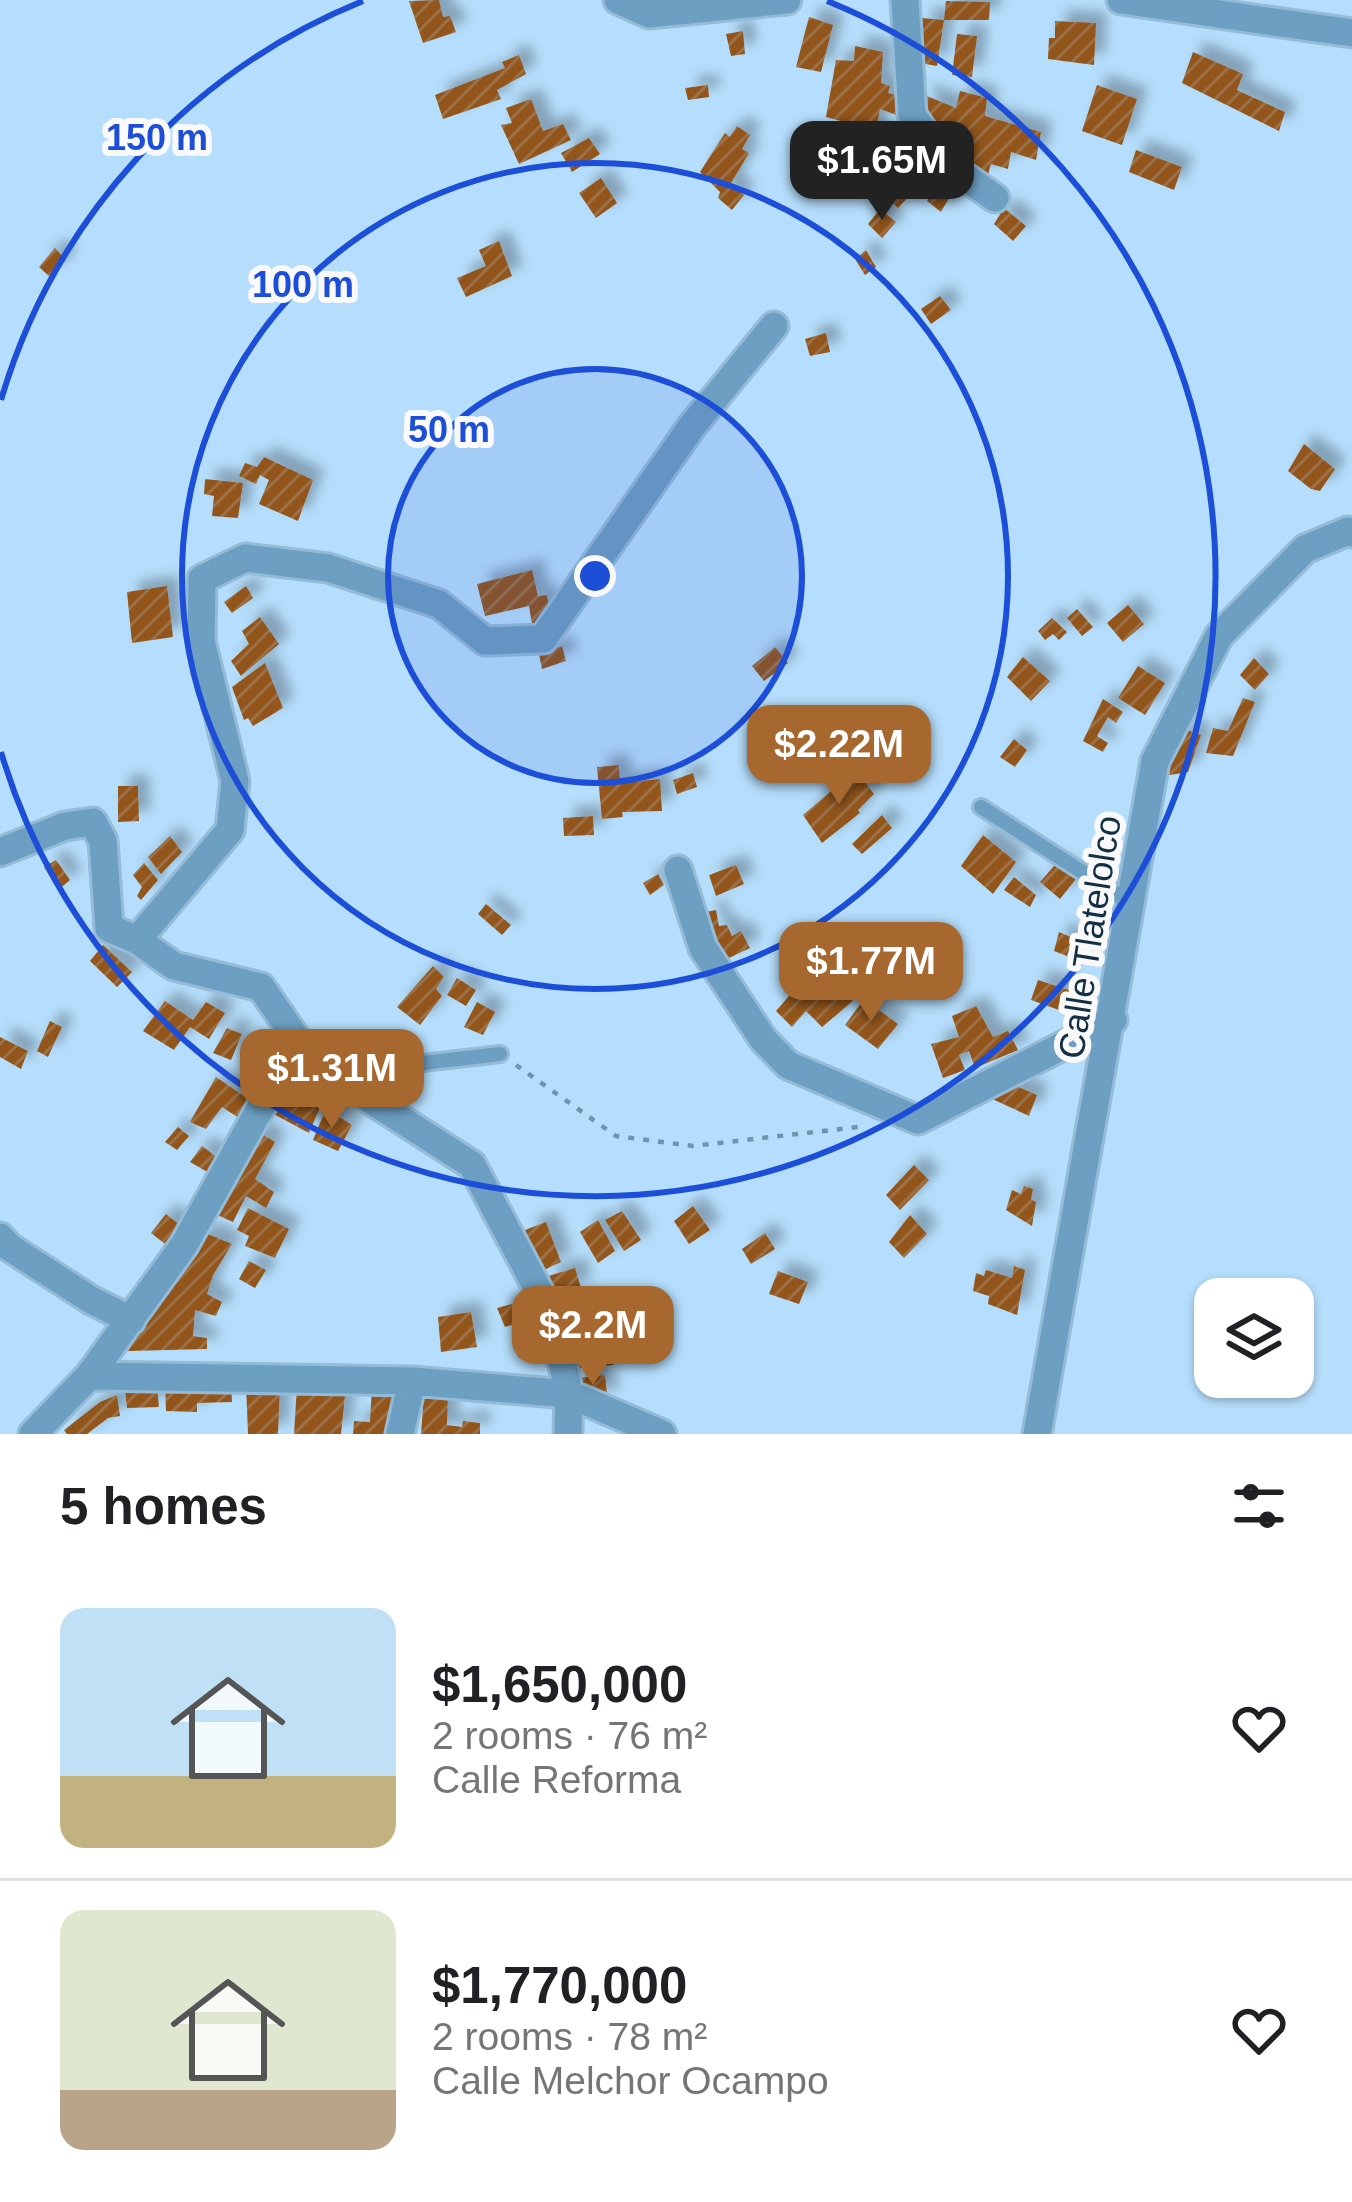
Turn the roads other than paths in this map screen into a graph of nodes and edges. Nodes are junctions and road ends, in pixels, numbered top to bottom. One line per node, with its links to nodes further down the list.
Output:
1 (618, 0): 2 (street)
2 (787, 0)
3 (905, 0): 6 (street)
4 (1121, 0): 5 (street)
5 (1352, 33)
6 (995, 198)
7 (774, 326): 13 (street)
8 (1352, 533): 12 (street, Calle Tlatelolco)
9 (981, 807): 12 (lane)
10 (0, 852): 13 (street)
11 (678, 870): 14 (street)
12 (1129, 902): 14 (street, Calle Tlatelolco)
13 (136, 940): 15 (street)
14 (1113, 1020): 27 (street, Calle Tlatelolco)
15 (298, 1041): 17 (street); 19 (street)
16 (500, 1054): 17 (lane)
17 (330, 1074): 22 (street)
18 (0, 1237): 19 (street)
19 (131, 1320): 20 (street)
20 (89, 1376): 21 (street); 23 (street)
21 (412, 1381): 22 (street); 24 (street)
22 (569, 1394): 25 (street); 26 (street)
23 (33, 1434)
24 (400, 1434)
25 (568, 1434)
26 (662, 1434)
27 (1036, 1434)

